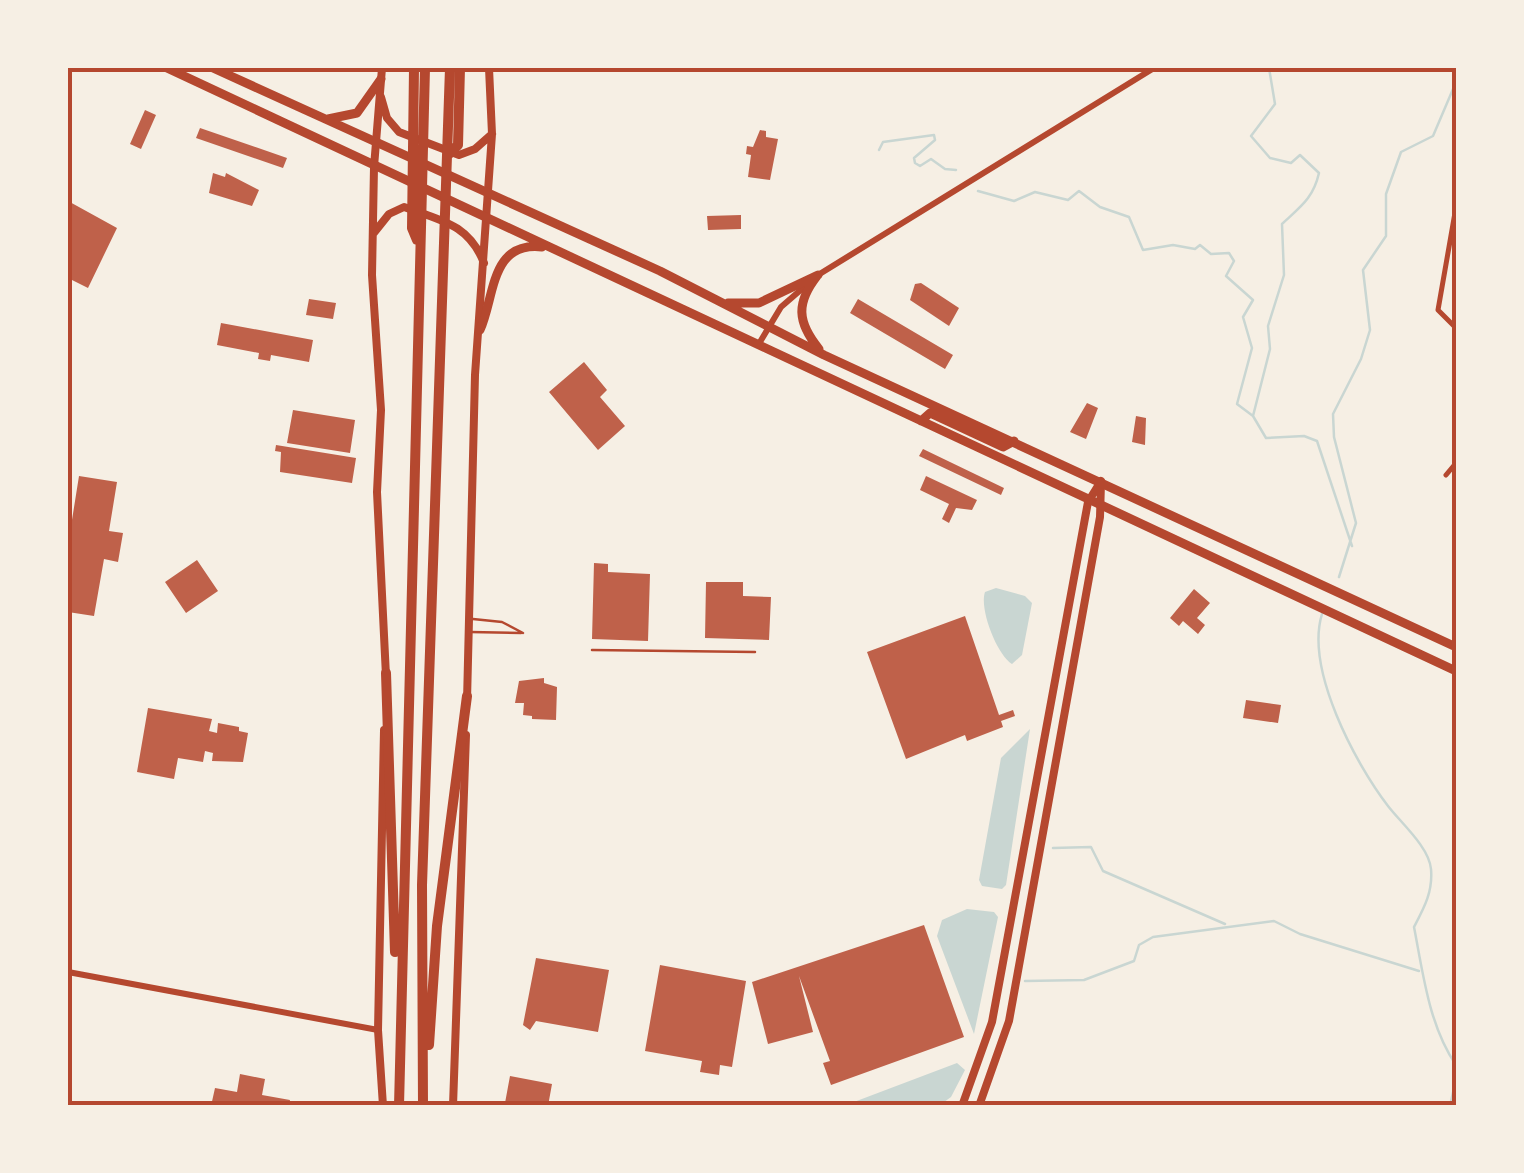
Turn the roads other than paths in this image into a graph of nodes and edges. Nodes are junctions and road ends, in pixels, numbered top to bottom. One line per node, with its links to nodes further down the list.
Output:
1 (167, 68): 16 (main road)
2 (213, 68): 12 (main road)
3 (414, 68): 11 (highway)
4 (425, 68): 11 (highway)
5 (450, 68): 15 (highway)
6 (460, 68): 15 (highway)
7 (489, 68): 13 (main road)
8 (1154, 68): 23 (street)
9 (382, 73): 10 (main road); 12 (main road)
10 (380, 92): 13 (main road); 14 (main road)
11 (419, 114): 52 (highway)
12 (327, 119): 14 (main road)
13 (492, 134): 17 (main road)
14 (375, 140): 16 (main road); 17 (main road)
15 (447, 156): 58 (highway)
16 (374, 167): 19 (main road); 20 (main road)
17 (490, 194): 19 (main road); 24 (main road)
18 (1456, 206): 26 (street)
19 (488, 221): 21 (main road); 22 (main road)
20 (372, 235): 22 (main road); 45 (main road)
21 (548, 248): 27 (main road); 28 (main road)
22 (485, 267): 27 (main road)
23 (818, 275): 24 (main road); 25 (street); 29 (main road)
24 (721, 302): 25 (main road)
25 (767, 326): 28 (street); 29 (main road)
26 (1456, 328)
27 (480, 330): 37 (main road)
28 (760, 342): 30 (main road)
29 (824, 355): 31 (main road)
30 (921, 421): 31 (main road); 35 (main road)
31 (1014, 441): 34 (main road)
32 (1456, 463): 33 (street)
33 (1446, 475)
34 (1102, 481): 35 (main road); 36 (main road); 39 (main road)
35 (1088, 502): 36 (main road); 42 (main road)
36 (1101, 508): 43 (main road); 44 (main road)
37 (468, 619): 38 (main road); 38 (lane)
38 (468, 632): 46 (main road)
39 (1456, 647)
40 (592, 650): 41 (lane)
41 (756, 652)
42 (1060, 656): 43 (main road); 47 (main road)
43 (1074, 659): 48 (main road)
44 (1456, 671)
45 (386, 673): 52 (highway); 53 (main road)
46 (467, 696): 58 (highway); 59 (main road)
47 (1049, 717): 48 (main road); 49 (main road)
48 (1063, 719): 50 (main road)
49 (1014, 899): 50 (main road); 54 (main road)
50 (1031, 902): 55 (main road)
51 (68, 972): 53 (street)
52 (400, 977): 57 (highway)
53 (378, 1030): 56 (main road)
54 (984, 1051): 55 (main road); 60 (main road)
55 (999, 1055): 61 (main road)
56 (383, 1106)
57 (399, 1106)
58 (424, 1106)
59 (454, 1106)
60 (962, 1106)
61 (979, 1106)

